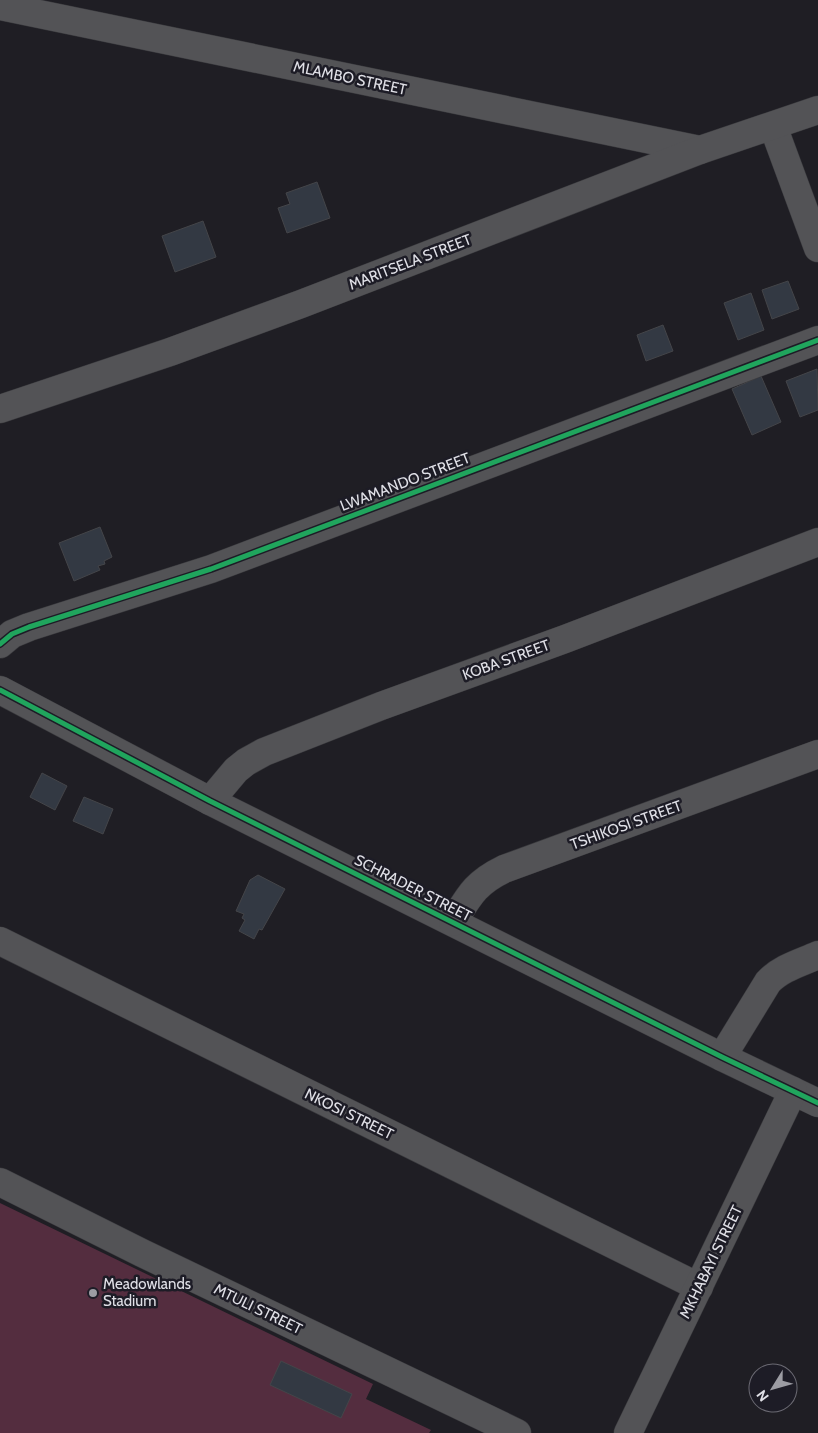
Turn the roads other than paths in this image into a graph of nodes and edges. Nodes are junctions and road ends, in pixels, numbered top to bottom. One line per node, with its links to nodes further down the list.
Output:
1 (0, 6): 4 (street, MLAMBO STREET)
2 (818, 110): 3 (street, MARITSELA STREET)
3 (773, 126): 4 (street, MARITSELA STREET); 5 (street)
4 (700, 150): 7 (street, MARITSELA STREET)
5 (818, 248)
6 (818, 340): 9 (street, LWAMANDO STREET)
7 (0, 409)
8 (818, 542): 12 (street, KOBA STREET)
9 (0, 644)
10 (0, 690): 12 (street, SCHRADER STREET)
11 (818, 754): 13 (street, TSHIKOSI STREET)
12 (210, 801): 13 (street, SCHRADER STREET)
13 (453, 922): 16 (street, SCHRADER STREET)
14 (0, 941): 20 (street, NKOSI STREET)
15 (818, 955): 16 (street)
16 (722, 1057): 17 (street, SCHRADER STREET)
17 (793, 1091): 18 (street, SCHRADER STREET); 20 (street, MKHABAYI STREET)
18 (818, 1103)
19 (0, 1182): 21 (street, MTULI STREET)
20 (698, 1287): 22 (street, MKHABAYI STREET)
21 (517, 1433)
22 (628, 1433)

